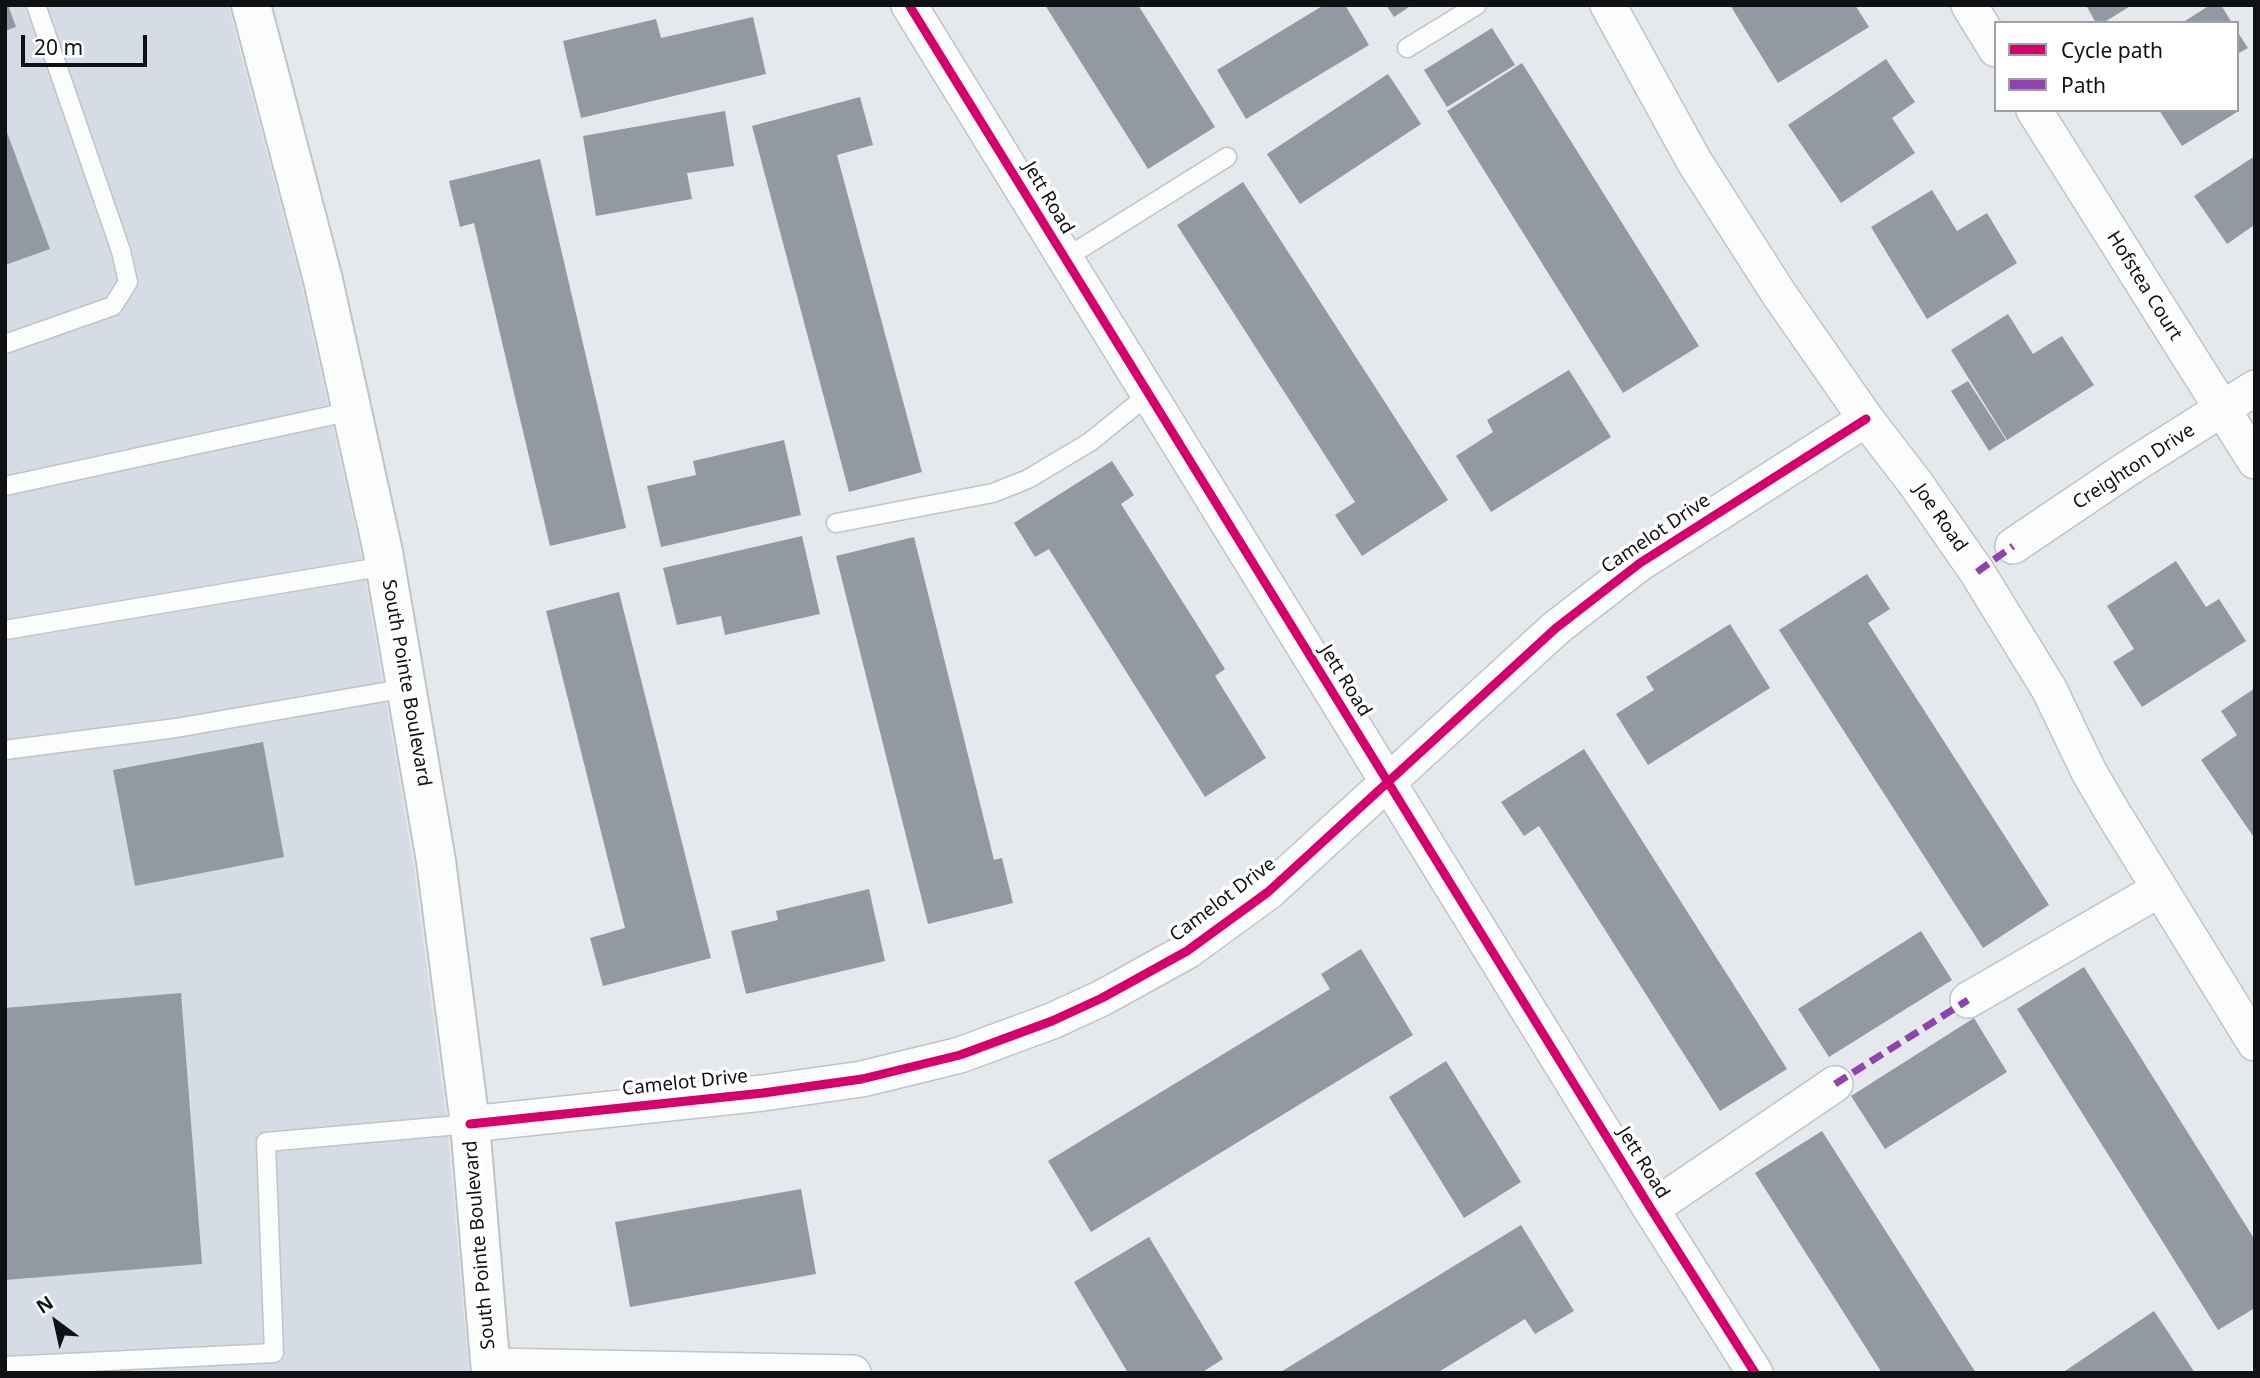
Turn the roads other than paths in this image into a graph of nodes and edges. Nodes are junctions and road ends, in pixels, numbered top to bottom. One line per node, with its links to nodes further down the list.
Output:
1 (36, 5): 12 (lane)
2 (251, 5): 16 (street, South Pointe Boulevard)
3 (909, 5): 11 (street, Jett Road)
4 (1477, 5): 8 (lane)
5 (1608, 5): 17 (street, Joe Road)
6 (1969, 5): 7 (street)
7 (1994, 45)
8 (1407, 48)
9 (2035, 112): 15 (street, Hofstea Court)
10 (1227, 157): 11 (lane)
11 (1064, 258): 14 (street, Jett Road)
12 (5, 344)
13 (2255, 387): 15 (street, Creighton Drive)
14 (1148, 395): 20 (lane); 26 (street, Jett Road)
15 (2222, 410): 18 (street, Hofstea Court); 21 (street, Creighton Drive)
16 (352, 411): 19 (lane); 22 (street, South Pointe Boulevard)
17 (1866, 419): 26 (street, Camelot Drive); 27 (street, Joe Road)
18 (2255, 461)
19 (5, 486)
20 (836, 523)
21 (2013, 546)
22 (386, 566): 23 (lane); 24 (street, South Pointe Boulevard)
23 (5, 630)
24 (407, 688): 25 (lane); 31 (street, South Pointe Boulevard)
25 (5, 750)
26 (1388, 783): 31 (street, Camelot Drive); 32 (street, Jett Road)
27 (2160, 889): 28 (street); 29 (street, Joe Road)
28 (1968, 1000)
29 (2255, 1043)
30 (1835, 1084): 32 (street)
31 (470, 1124): 33 (lane); 34 (street, South Pointe Boulevard)
32 (1651, 1209): 36 (street, Jett Road)
33 (5, 1366)
34 (491, 1369): 35 (street)
35 (853, 1373)
36 (1755, 1373)

